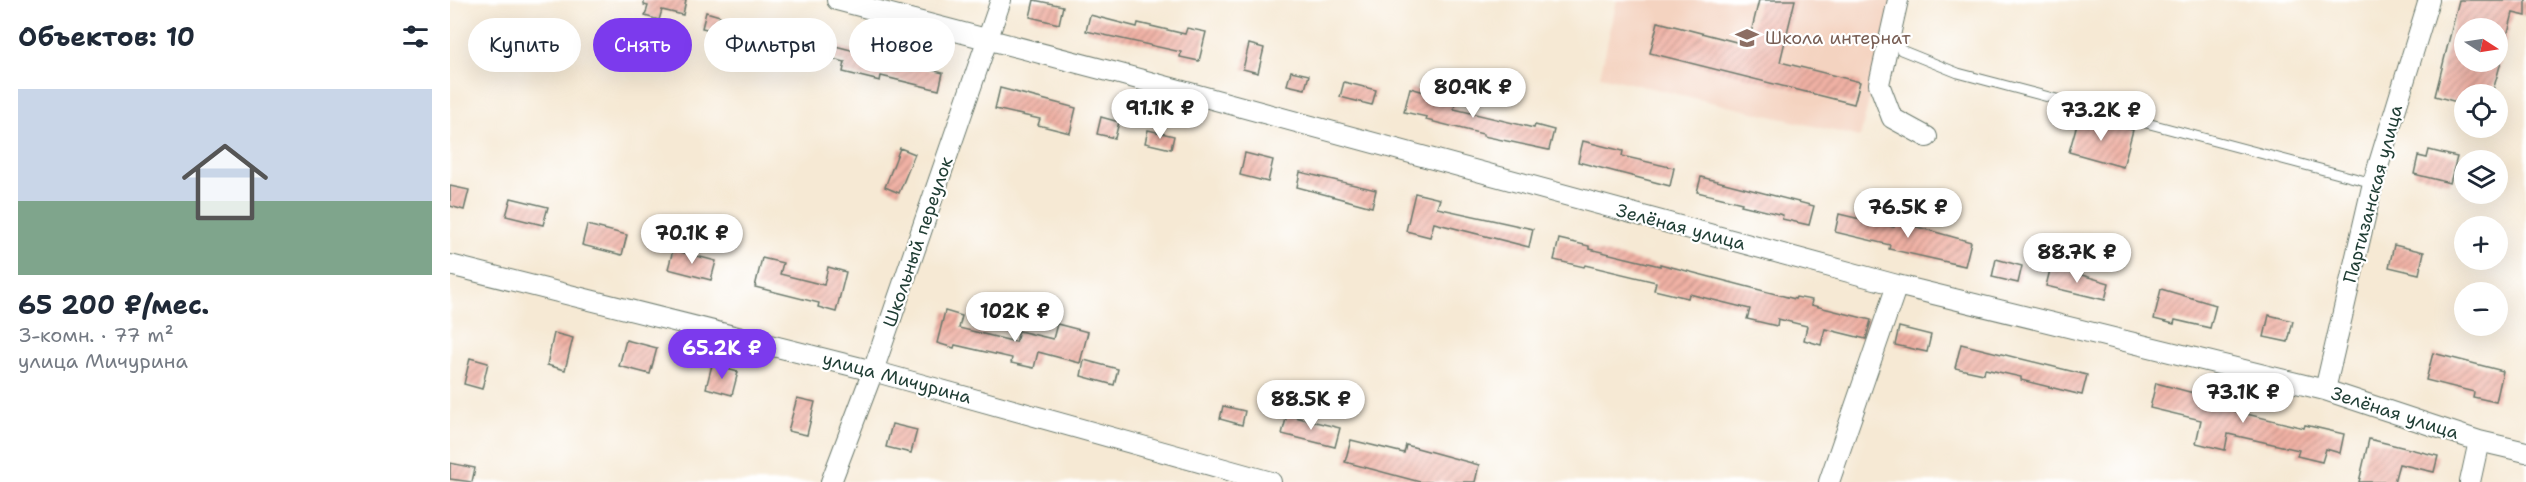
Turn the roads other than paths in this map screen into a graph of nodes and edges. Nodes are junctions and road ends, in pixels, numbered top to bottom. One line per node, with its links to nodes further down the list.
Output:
1 (837, 0): 6 (street, Зелёная улица)
2 (1001, 0): 6 (street, Школьный переулок)
3 (1898, 0): 5 (street)
4 (2428, 0): 8 (street, Партизанская улица)
5 (1890, 26): 7 (street); 8 (lane)
6 (988, 39): 10 (street, Зелёная улица); 11 (street, Школьный переулок)
7 (1927, 137)
8 (2373, 183): 12 (street, Партизанская улица)
9 (450, 265): 11 (street, улица Мичурина)
10 (1897, 285): 12 (street, Зелёная улица); 17 (street)
11 (873, 371): 15 (street, Школьный переулок); 16 (street, улица Мичурина)
12 (2325, 390): 13 (street, Зелёная улица)
13 (2479, 441): 14 (street, Зелёная улица); 18 (street)
14 (2526, 452)
15 (831, 482)
16 (1271, 482)
17 (1828, 482)
18 (2470, 482)

